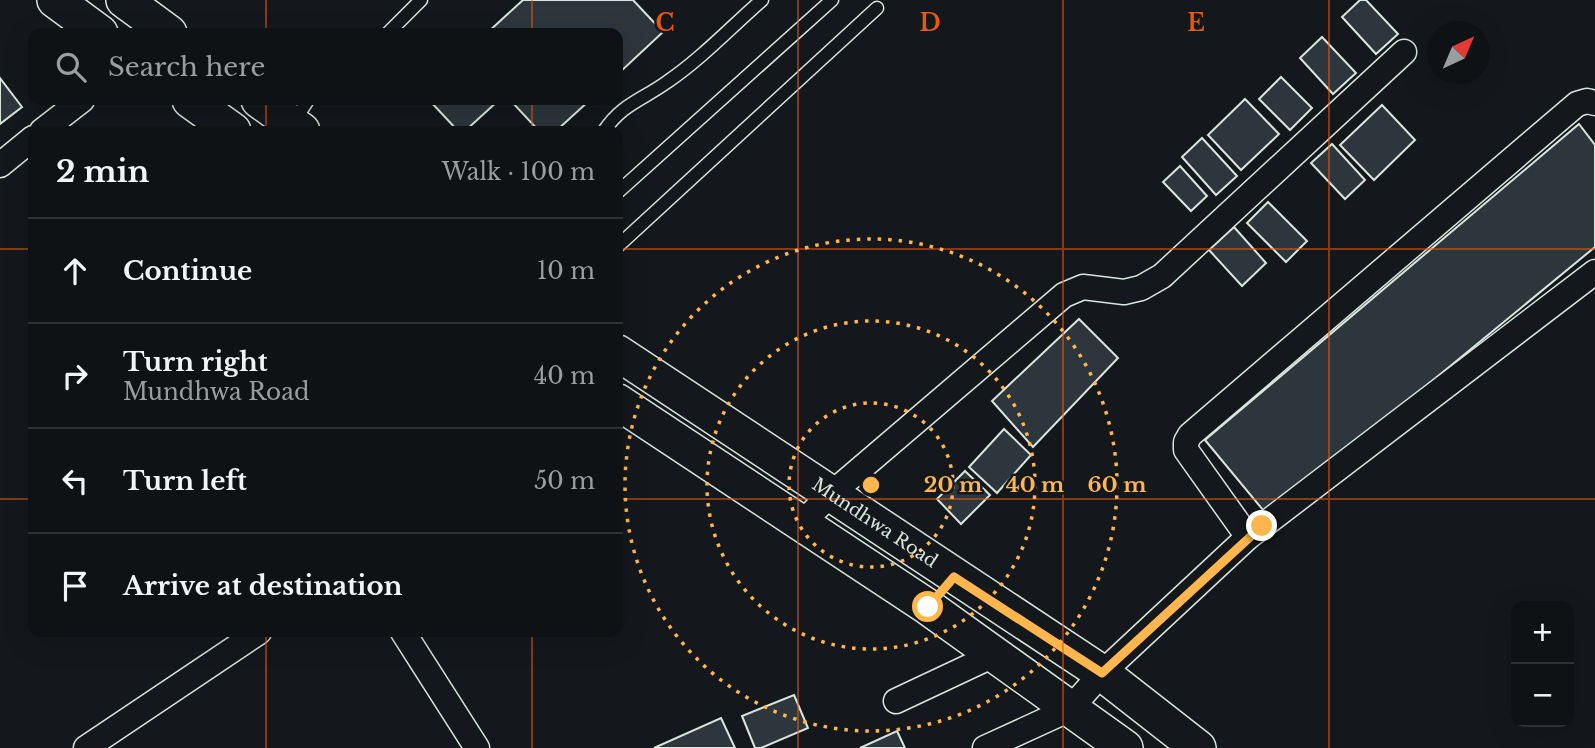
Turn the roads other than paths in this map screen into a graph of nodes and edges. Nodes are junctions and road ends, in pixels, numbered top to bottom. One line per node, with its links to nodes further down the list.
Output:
1 (55, 0): 7 (main road)
2 (124, 0): 8 (main road)
3 (421, 0): 9 (lane)
4 (762, 0): 18 (lane)
5 (832, 0): 21 (lane)
6 (877, 8): 22 (lane)
7 (93, 28)
8 (162, 28)
9 (393, 28)
10 (1404, 52): 26 (street)
11 (1595, 103): 28 (street)
12 (76, 105): 16 (street)
13 (197, 105): 17 (main road)
14 (270, 105): 15 (main road)
15 (300, 118)
16 (48, 126)
17 (226, 126)
18 (608, 126)
19 (28, 142): 20 (street)
20 (0, 165)
21 (623, 188)
22 (623, 241)
23 (1595, 272): 28 (street)
24 (623, 356): 26 (main road, Mundhwa Road)
25 (623, 405): 27 (main road)
26 (831, 494): 27 (street); 29 (main road, Mundhwa Road)
27 (802, 523): 30 (main road)
28 (1248, 537): 34 (street)
29 (954, 577): 30 (main road); 34 (main road, Mundhwa Road)
30 (928, 607): 33 (main road)
31 (252, 637): 37 (street)
32 (406, 637): 38 (street)
33 (996, 654): 35 (street); 36 (main road)
34 (1102, 673): 36 (street); 41 (main road, Mundhwa Road)
35 (896, 701)
36 (1070, 709): 39 (street); 40 (main road)
37 (96, 745)
38 (477, 748)
39 (985, 748)
40 (1125, 748)
41 (1198, 748)

